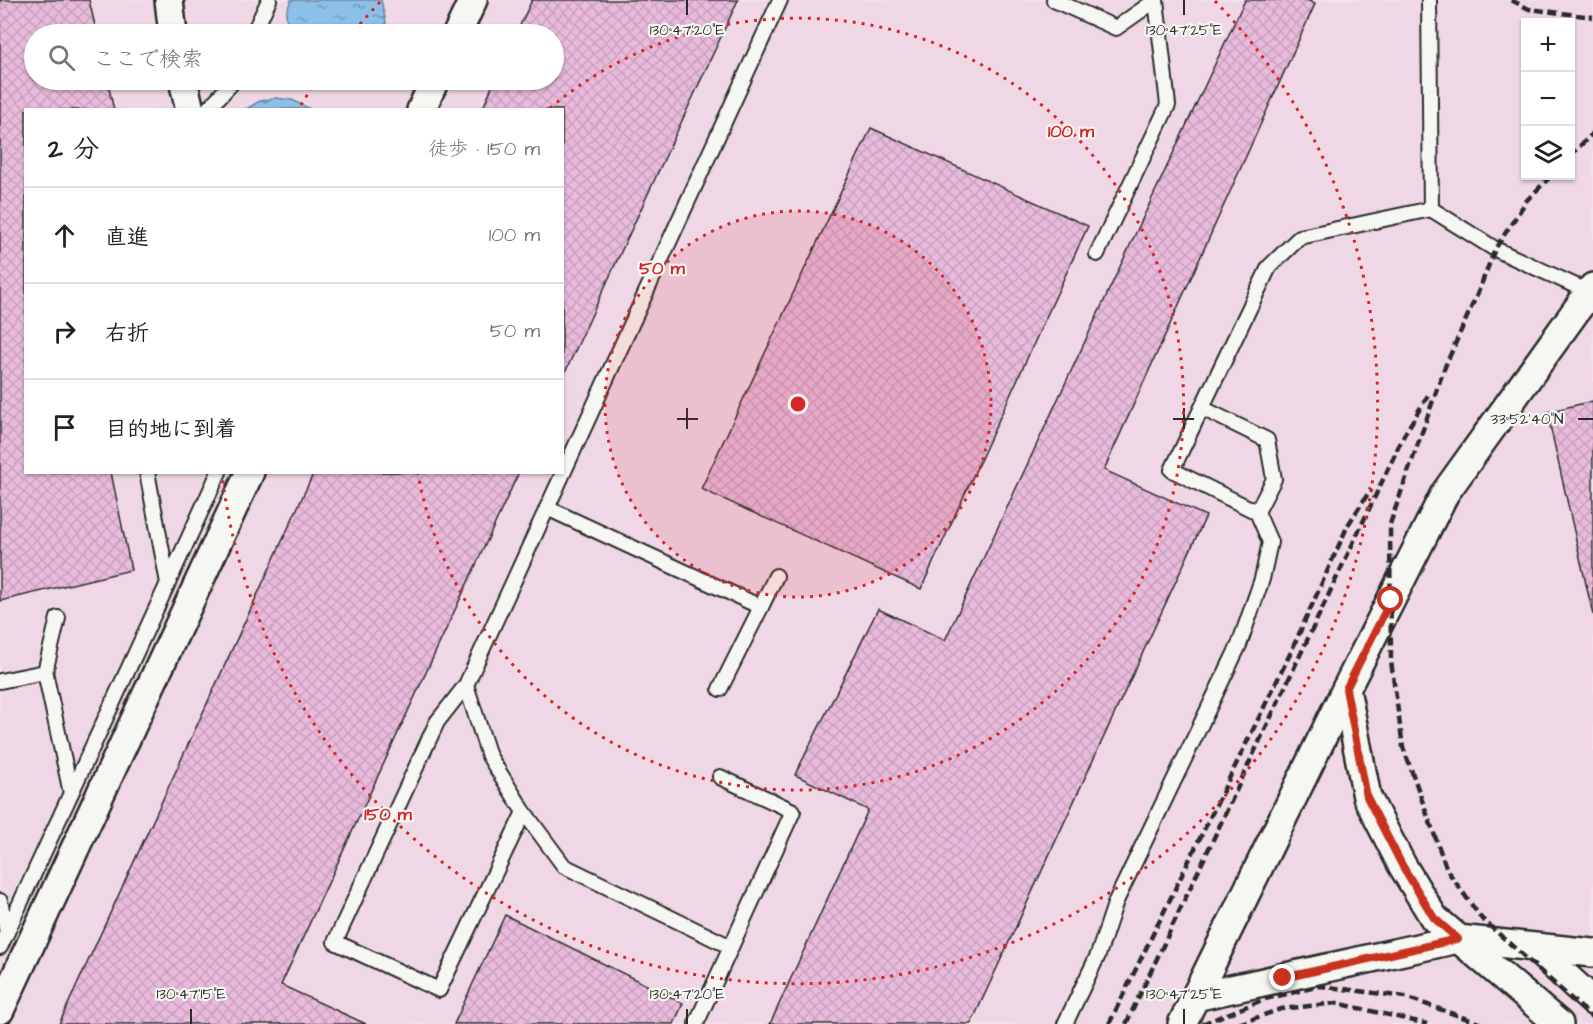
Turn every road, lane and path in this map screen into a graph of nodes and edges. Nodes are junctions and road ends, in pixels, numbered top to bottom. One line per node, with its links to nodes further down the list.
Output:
1 (169, 0): 8 (street)
2 (269, 0): 9 (lane)
3 (473, 0): 10 (street)
4 (780, 0): 21 (lane)
5 (1054, 0): 6 (lane)
6 (1156, 0): 18 (lane)
7 (1429, 0): 17 (lane)
8 (172, 24)
9 (258, 24)
10 (462, 24)
11 (185, 90): 14 (street)
12 (225, 90): 15 (lane)
13 (430, 90): 16 (street)
14 (190, 108)
15 (209, 108)
16 (422, 108)
17 (1431, 209): 19 (lane); 20 (lane)
18 (1097, 254)
19 (1591, 289): 36 (street)
20 (1202, 408): 27 (lane); 27 (lane)
21 (564, 471)
22 (147, 474): 29 (lane)
23 (249, 474): 49 (street)
24 (563, 474): 26 (lane)
25 (216, 475): 29 (lane)
26 (547, 508): 30 (lane); 34 (lane)
27 (1257, 512): 51 (lane)
28 (776, 576): 30 (lane)
29 (168, 583): 38 (lane)
30 (761, 607): 35 (lane)
31 (58, 618): 32 (lane)
32 (45, 672): 33 (lane); 38 (lane)
33 (0, 681)
34 (466, 685): 39 (lane); 39 (lane)
35 (720, 689)
36 (1346, 689): 42 (street); 47 (street)
37 (720, 777): 44 (lane)
38 (71, 793): 41 (lane)
39 (524, 812): 44 (lane)
40 (0, 901): 41 (lane)
41 (7, 932): 43 (lane)
42 (1458, 939): 45 (street); 47 (street); 53 (street)
43 (0, 947)
44 (730, 947): 50 (lane)
45 (1535, 948): 46 (street); 48 (street)
46 (1593, 953)
47 (1195, 997): 52 (street)
48 (1593, 1001)
49 (0, 1010)
50 (696, 1024)
51 (1065, 1024)
52 (1182, 1024)
53 (1559, 1024)

